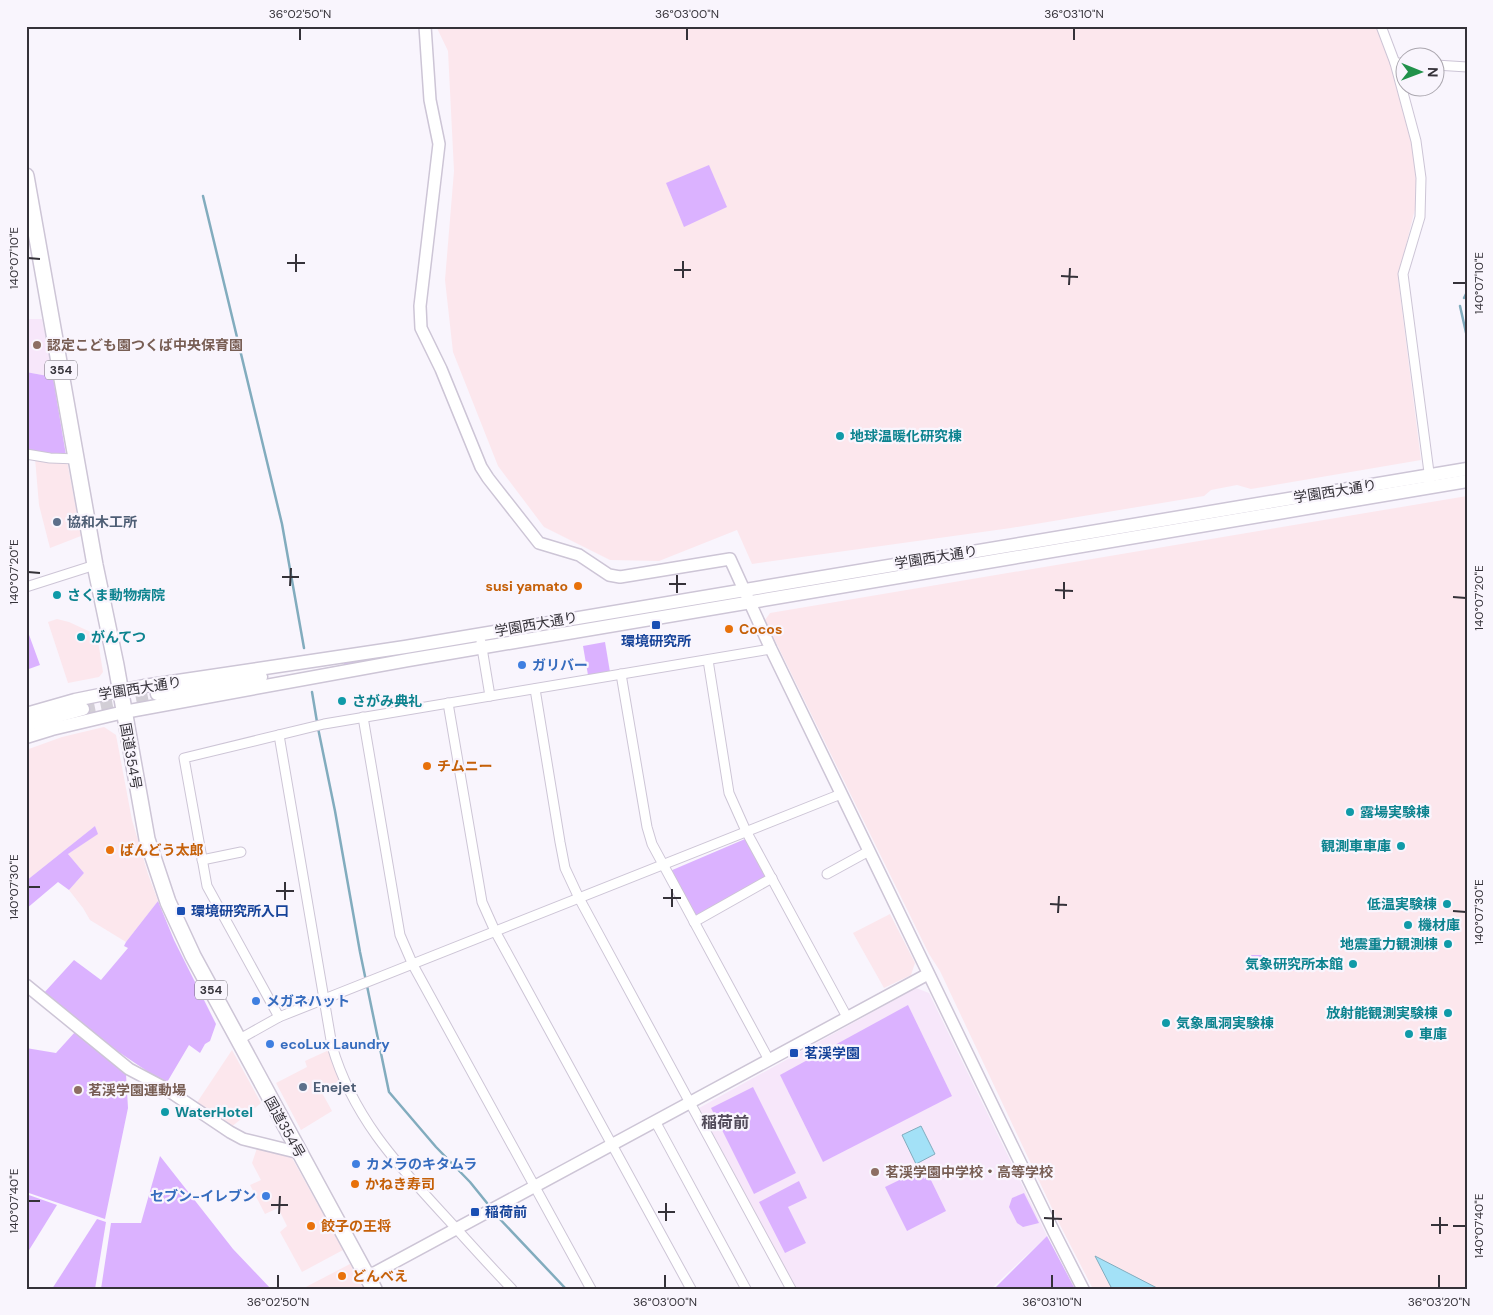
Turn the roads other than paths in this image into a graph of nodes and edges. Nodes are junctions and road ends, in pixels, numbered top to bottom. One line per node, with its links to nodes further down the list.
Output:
1 (425, 26): 14 (street)
2 (1381, 26): 3 (street)
3 (1395, 63): 11 (street)
4 (1446, 66): 5 (street)
5 (1467, 67)
6 (26, 176): 8 (highway, 国道354号 / 354)
7 (26, 454): 8 (street)
8 (77, 459): 12 (highway, 国道354号 / 354)
9 (1467, 469): 11 (main road, 学園西大通り)
10 (1467, 481): 11 (main road, 学園西大通り)
11 (1430, 482): 14 (main road, 学園西大通り); 15 (main road, 学園西大通り)
12 (95, 565): 13 (street); 24 (highway, 国道354号 / 354)
13 (26, 587)
14 (743, 590): 15 (street); 16 (main road, 学園西大通り)
15 (748, 602): 16 (main road, 学園西大通り); 18 (street)
16 (481, 640): 17 (main road, 学園西大通り); 19 (main road, 学園西大通り); 26 (street)
17 (405, 647): 21 (main road, 学園西大通り); 24 (main road, 学園西大通り)
18 (771, 649): 20 (street); 35 (street)
19 (408, 660): 21 (main road, 学園西大通り); 29 (main road, 学園西大通り)
20 (708, 660): 22 (street); 36 (street)
21 (303, 670): 25 (main road, 学園西大通り)
22 (621, 674): 23 (street); 40 (street)
23 (535, 689): 26 (street); 43 (street)
24 (120, 691): 29 (highway, 国道354号 / 354); 30 (main road, 学園西大通り)
25 (157, 694)
26 (490, 696): 27 (street)
27 (448, 703): 31 (street); 45 (street)
28 (83, 709): 32 (main road, 学園西大通り)
29 (124, 712): 34 (main road, 学園西大通り); 52 (highway, 国道354号 / 354)
30 (26, 714)
31 (363, 718): 33 (street); 46 (street)
32 (26, 725)
33 (279, 735): 39 (street); 49 (street)
34 (26, 737)
35 (841, 794): 36 (street); 37 (street)
36 (746, 831): 40 (street); 42 (street)
37 (869, 851): 41 (street); 47 (street)
38 (241, 852): 39 (street)
39 (202, 860): 51 (street)
40 (663, 865): 43 (street); 44 (street)
41 (827, 874)
42 (772, 878): 44 (street); 50 (street)
43 (579, 898): 45 (street); 54 (street)
44 (694, 922): 53 (street)
45 (495, 931): 46 (street); 56 (street)
46 (413, 965): 49 (street); 58 (street)
47 (928, 974): 50 (street); 66 (street)
48 (26, 985): 57 (street)
49 (325, 999): 51 (street); 59 (street)
50 (847, 1017): 53 (street)
51 (279, 1018): 52 (street)
52 (238, 1040): 57 (highway, 国道354号 / 354)
53 (769, 1060): 54 (street)
54 (690, 1102): 55 (street); 65 (street)
55 (655, 1121): 56 (street); 64 (street)
56 (612, 1144): 58 (street); 63 (street)
57 (300, 1153): 60 (highway, 国道354号 / 354)
58 (534, 1186): 59 (street); 62 (street)
59 (456, 1229): 60 (street); 61 (street)
60 (371, 1283)
61 (512, 1289)
62 (591, 1289)
63 (691, 1289)
64 (746, 1289)
65 (791, 1289)
66 (1083, 1289)

